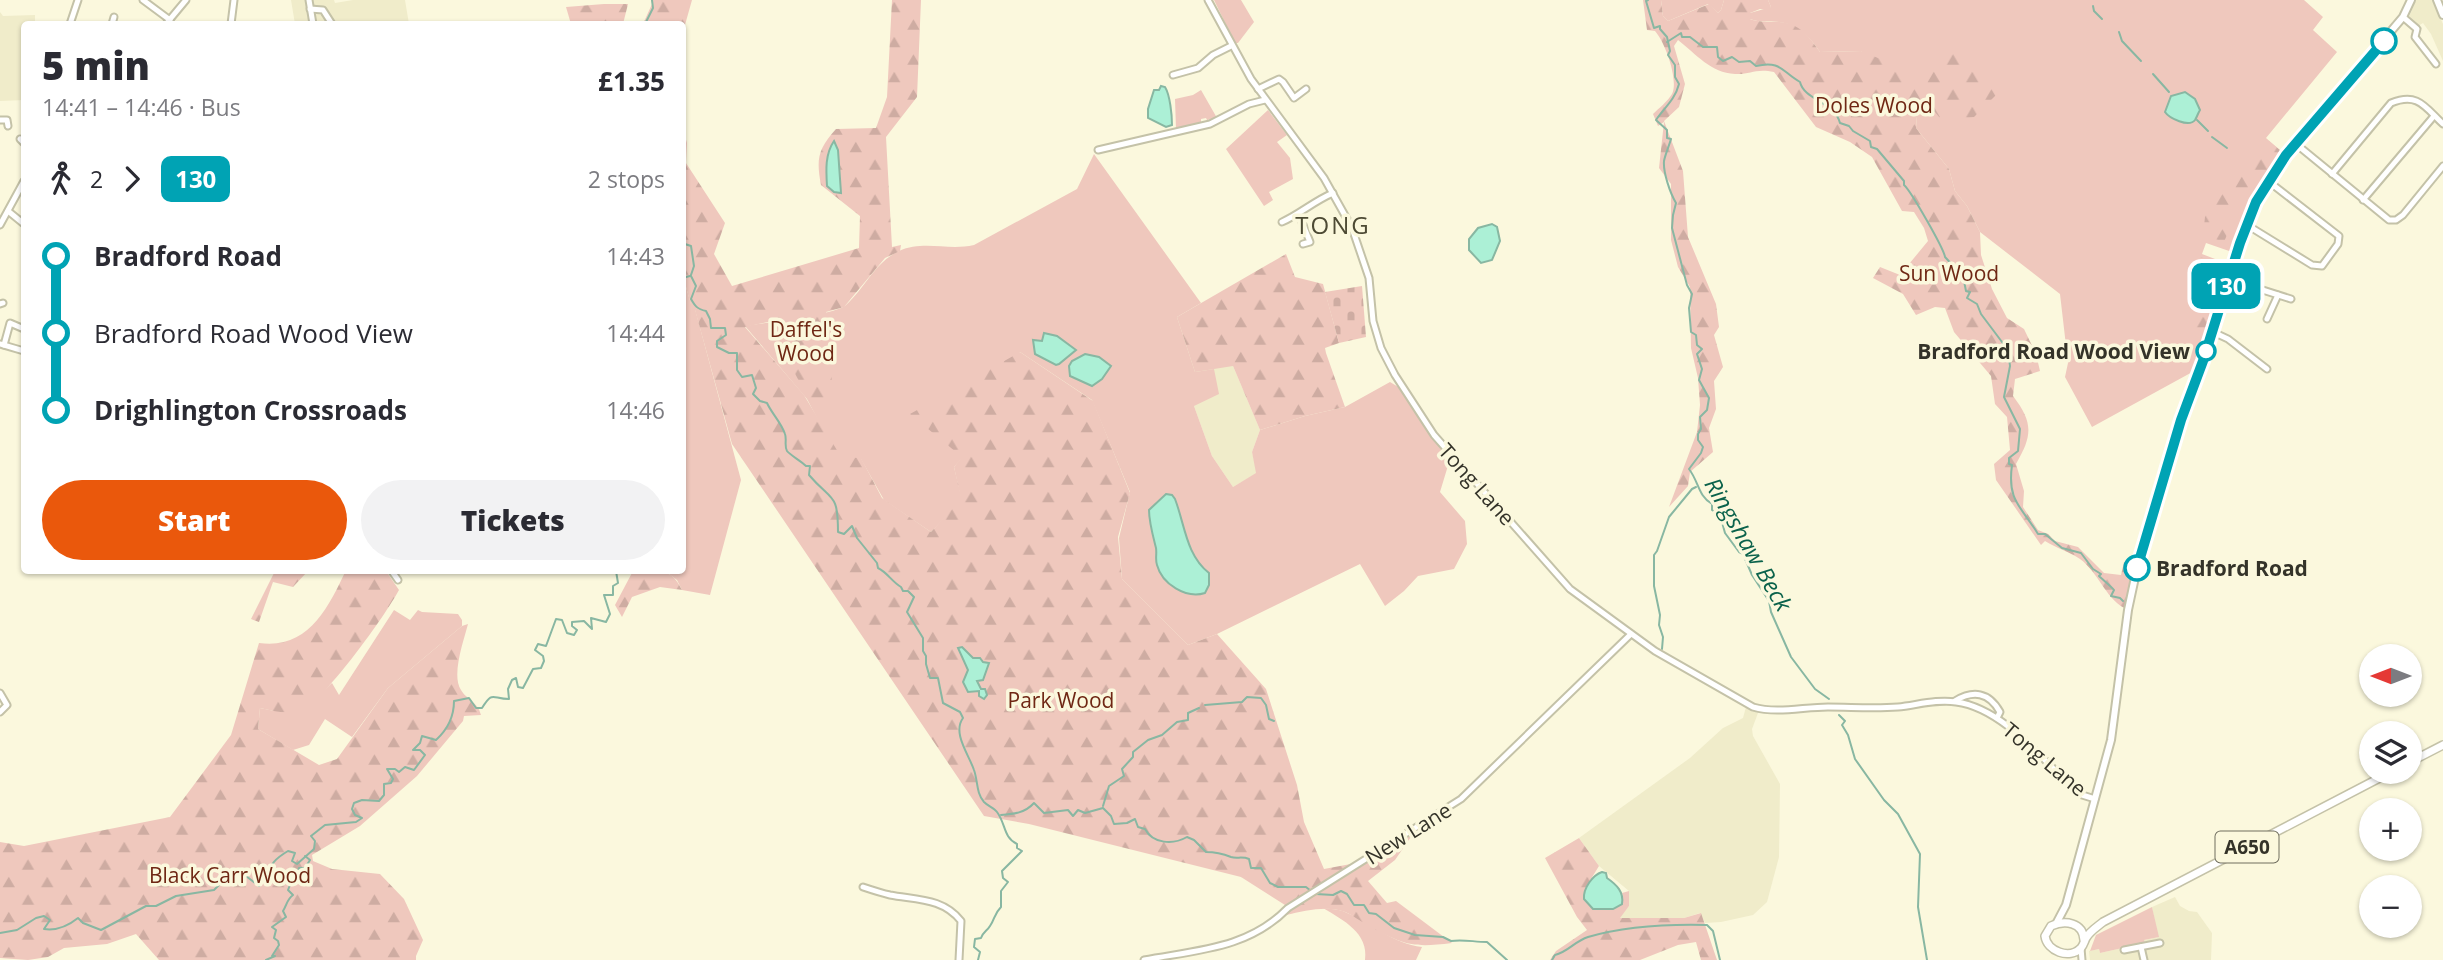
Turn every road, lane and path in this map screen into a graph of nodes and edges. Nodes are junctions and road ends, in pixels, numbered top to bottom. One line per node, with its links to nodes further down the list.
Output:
1 (78, 0): 13 (street)
2 (143, 0): 15 (street)
3 (186, 0): 16 (street)
4 (234, 0): 17 (street)
5 (309, 0): 9 (street)
6 (1208, 0): 20 (street, Tong Lane)
7 (2411, 0): 12 (main road)
8 (2437, 0): 10 (main road)
9 (310, 9): 18 (street); 19 (street)
10 (2443, 15)
11 (114, 17): 14 (street)
12 (2403, 17): 21 (street); 30 (main road)
13 (71, 21)
14 (112, 21)
15 (167, 21)
16 (169, 21)
17 (230, 21)
18 (312, 21)
19 (330, 21)
20 (1231, 46): 22 (street); 23 (street, Tong Lane)
21 (2436, 64)
22 (1173, 75)
23 (1258, 89): 24 (street); 25 (street, Tong Lane)
24 (1306, 89)
25 (1265, 100): 31 (street); 36 (street, Tong Lane)
26 (2434, 116): 28 (street); 33 (street); 37 (street)
27 (0, 120): 29 (street)
28 (2443, 124)
29 (8, 126)
30 (2296, 144): 33 (street); 34 (main road)
31 (1098, 150)
32 (2443, 166): 37 (street)
33 (2332, 174): 37 (street)
34 (2268, 181): 43 (main road); 43 (street)
35 (21, 187): 38 (street)
36 (1333, 193): 39 (street); 56 (street, Tong Lane)
37 (2363, 200)
38 (8, 211): 40 (street); 42 (street)
39 (1299, 215): 41 (street); 44 (street)
40 (21, 222)
41 (1282, 222)
42 (0, 225)
43 (2247, 225): 45 (main road)
44 (1303, 244)
45 (2228, 279): 46 (street); 50 (main road)
46 (2278, 295): 47 (street); 48 (street)
47 (2291, 299)
48 (2267, 319)
49 (21, 328): 51 (street)
50 (2213, 332): 53 (street); 64 (main road)
51 (2, 345): 52 (street)
52 (21, 350)
53 (2267, 369)
54 (394, 574): 55 (street)
55 (398, 580)
56 (1631, 634): 58 (street, Tong Lane); 77 (street, New Lane)
57 (0, 693): 59 (street)
58 (1955, 701): 60 (street, Tong Lane); 60 (street, Tong Lane)
59 (0, 712)
60 (1997, 718): 64 (street, Tong Lane)
61 (2443, 745): 62 (highway)
62 (2422, 756)
63 (2368, 784): 67 (highway, A650)
64 (2095, 799): 66 (main road)
65 (863, 887): 76 (street)
66 (2066, 905): 68 (main road); 69 (main road)
67 (2103, 922): 69 (highway, A650); 71 (highway, A650)
68 (2056, 924): 69 (highway, A650); 73 (highway, A650)
69 (2075, 925): 71 (highway)
70 (2160, 943): 72 (street)
71 (2083, 944): 75 (highway, A650); 79 (street)
72 (2141, 947): 74 (street); 80 (street)
73 (2050, 948): 75 (highway); 78 (highway, A650)
74 (2124, 950)
75 (2068, 953): 78 (highway, A650); 79 (street)
76 (959, 960)
77 (1144, 960)
78 (2053, 960)
79 (2081, 960)
80 (2144, 960)

